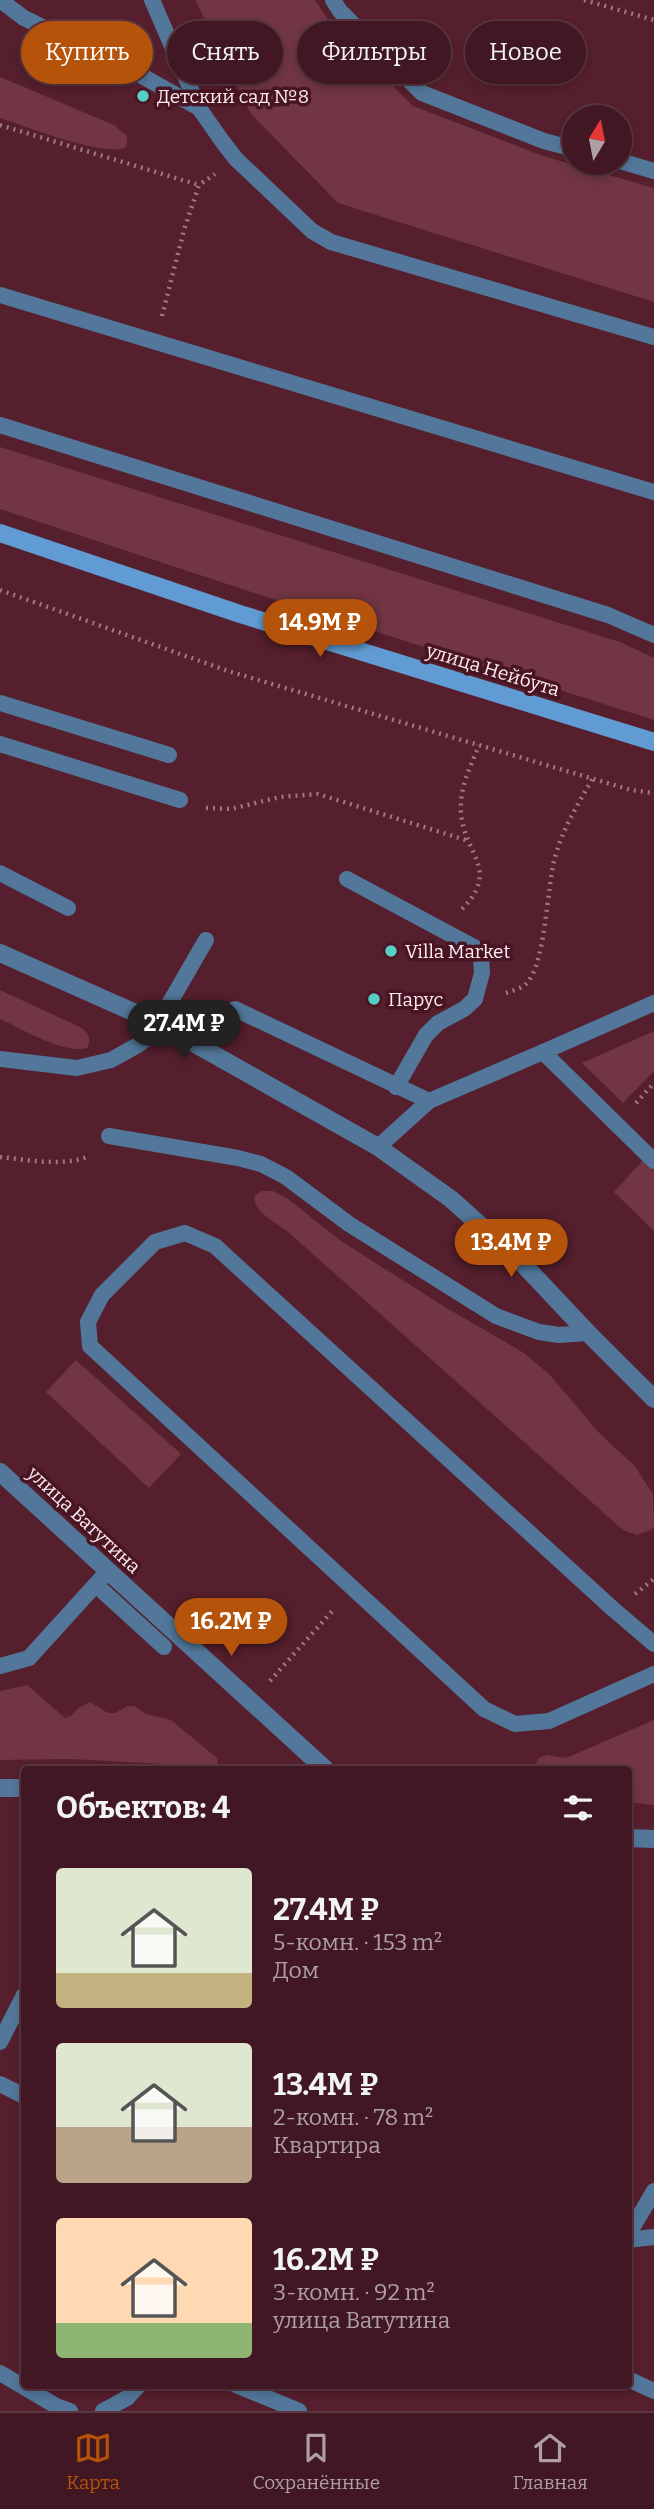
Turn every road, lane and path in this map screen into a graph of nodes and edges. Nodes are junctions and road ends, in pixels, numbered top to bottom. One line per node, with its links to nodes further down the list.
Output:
1 (0, 0): 6 (lane)
2 (152, 0): 6 (lane)
3 (333, 0): 8 (lane)
4 (584, 0): 5 (path)
5 (654, 20)
6 (199, 108): 9 (lane)
7 (0, 125): 12 (path)
8 (562, 146)
9 (236, 159): 12 (path); 14 (lane)
10 (632, 165): 11 (lane)
11 (654, 171)
12 (199, 185): 15 (path)
13 (0, 295): 15 (lane)
14 (654, 337)
15 (155, 342): 17 (lane)
16 (0, 425): 20 (lane)
17 (654, 492)
18 (0, 533): 22 (street, улица Нейбута)
19 (0, 590): 24 (path)
20 (654, 635)
21 (0, 703): 25 (lane)
22 (654, 742)
23 (0, 744): 28 (lane)
24 (479, 745): 26 (path); 29 (path)
25 (169, 755)
26 (593, 778): 27 (path); 36 (path)
27 (654, 793)
28 (180, 800): 29 (path)
29 (469, 841): 33 (path)
30 (0, 873): 32 (lane)
31 (347, 879): 33 (lane)
32 (68, 908)
33 (442, 930): 36 (lane)
34 (206, 940): 39 (lane)
35 (0, 953): 39 (street)
36 (475, 999): 42 (lane)
37 (654, 1003): 40 (lane)
38 (235, 1009): 42 (lane)
39 (158, 1023): 41 (lane); 45 (street)
40 (543, 1052): 43 (lane); 47 (lane)
41 (0, 1059)
42 (396, 1087): 43 (lane)
43 (429, 1101): 45 (lane)
44 (115, 1137): 46 (path); 48 (lane)
45 (378, 1147): 48 (street)
46 (0, 1157)
47 (654, 1161)
48 (588, 1333): 49 (street)
49 (654, 1399)
50 (0, 1472): 51 (street, улица Ватутина)
51 (102, 1578): 54 (lane); 55 (lane); 57 (street, улица Ватутина)
52 (352, 1588): 53 (lane); 56 (lane); 57 (path)
53 (654, 1644)
54 (164, 1647)
55 (0, 1666)
56 (654, 1674)
57 (251, 1702): 58 (street, улица Ватутина)
58 (322, 1766)
59 (21, 1787): 60 (street)
60 (0, 1788)
61 (632, 1838): 62 (street)
62 (654, 1839)
63 (21, 2001): 64 (lane)
64 (0, 2042)
65 (0, 2084): 66 (lane)
66 (21, 2094)
67 (654, 2191): 68 (lane)
68 (632, 2231)
69 (654, 2237): 70 (lane)
70 (632, 2238)
71 (0, 2374): 73 (lane)
72 (632, 2381): 77 (lane)
73 (21, 2386)
74 (26, 2389): 78 (lane)
75 (135, 2389): 79 (lane)
76 (246, 2389): 80 (lane)
77 (654, 2391)
78 (70, 2411)
79 (103, 2411)
80 (299, 2411)

